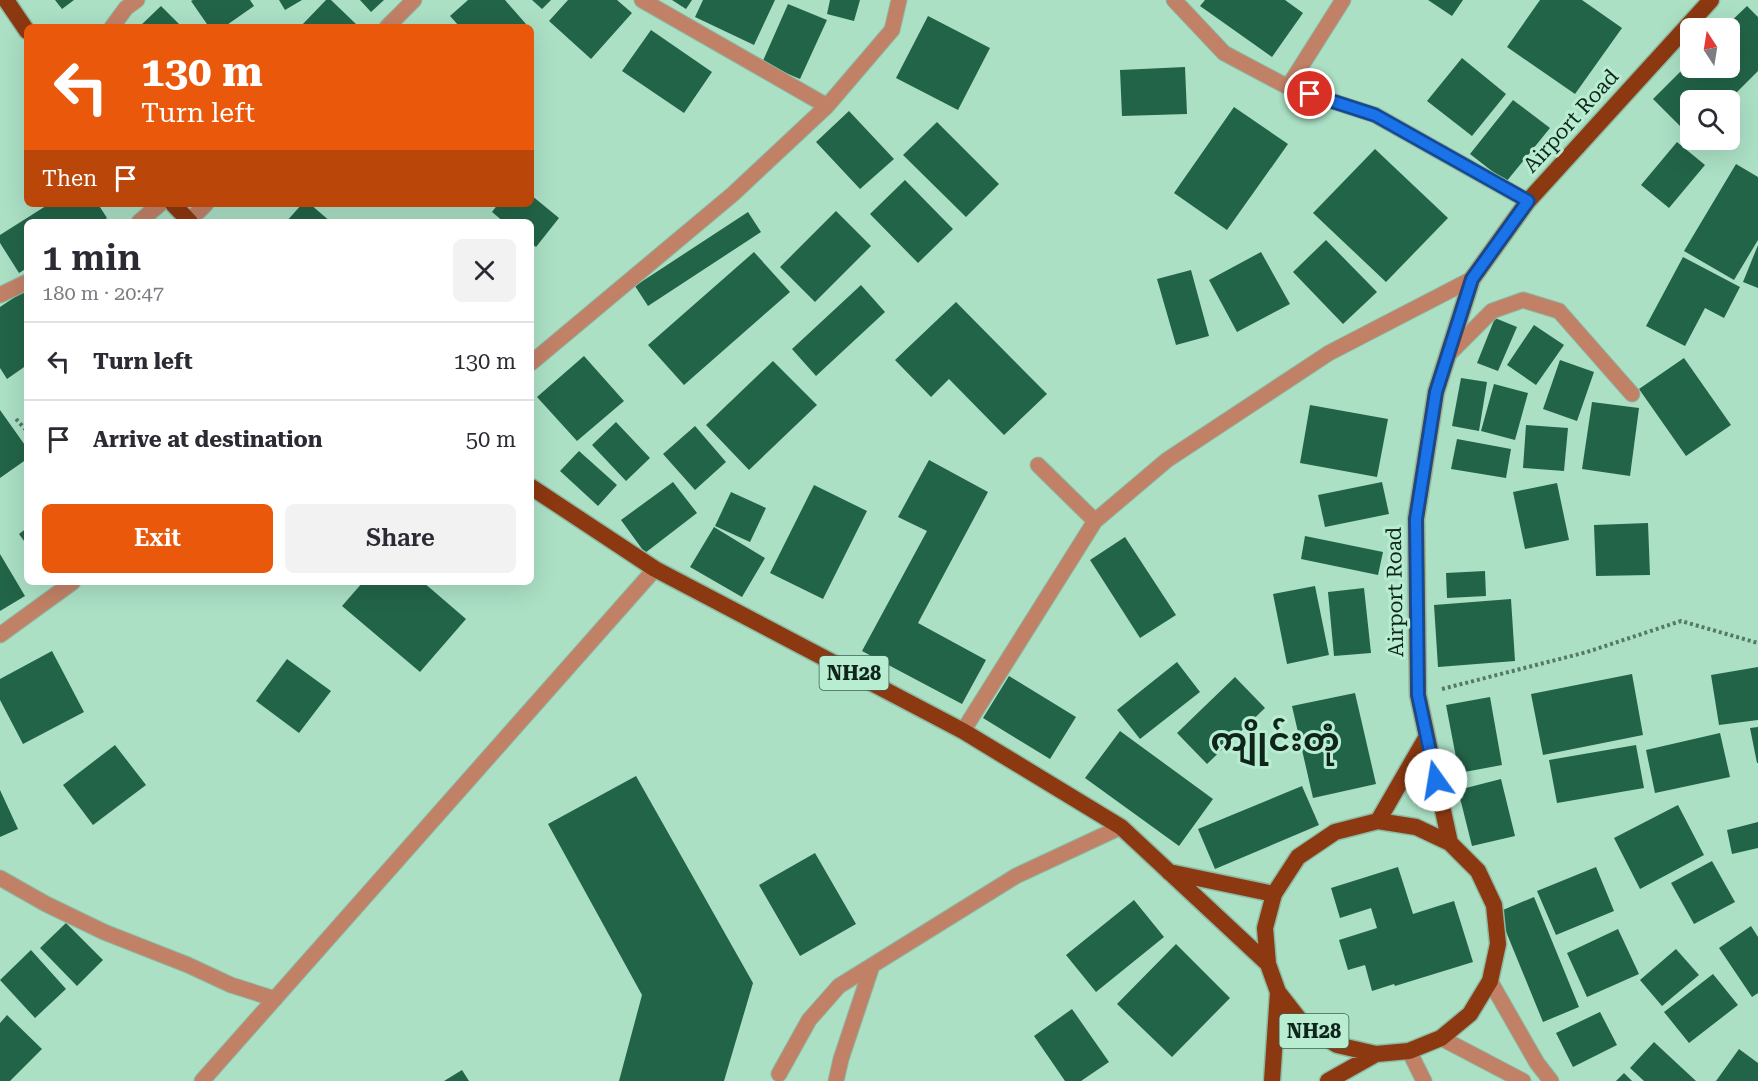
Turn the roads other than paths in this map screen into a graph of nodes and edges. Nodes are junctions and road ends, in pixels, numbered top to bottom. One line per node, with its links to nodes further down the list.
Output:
1 (6, 0): 11 (highway)
2 (137, 0): 9 (street)
3 (414, 0): 10 (street)
4 (642, 0): 13 (street)
5 (899, 0): 13 (street)
6 (1174, 0): 12 (street)
7 (1343, 0): 12 (street)
8 (1711, 0): 14 (highway, Airport Road)
9 (114, 24)
10 (390, 24)
11 (24, 27)
12 (1288, 87): 14 (street)
13 (827, 106): 25 (street)
14 (1528, 201): 21 (highway, Airport Road)
15 (156, 207): 18 (street)
16 (176, 207): 19 (highway)
17 (203, 207): 20 (street)
18 (142, 219)
19 (186, 219)
20 (192, 219)
21 (1472, 279): 24 (highway, Airport Road); 29 (street)
22 (24, 283): 23 (street)
23 (0, 295)
24 (1448, 355): 26 (street); 34 (highway, Airport Road)
25 (534, 360)
26 (1632, 394)
27 (1038, 465): 29 (street)
28 (534, 489): 30 (highway, NH28)
29 (1095, 521): 33 (street)
30 (655, 569): 33 (highway, NH28); 45 (street)
31 (69, 585): 32 (street)
32 (0, 635)
33 (963, 731): 36 (highway, NH28)
34 (1426, 738): 35 (highway); 37 (highway, Airport Road)
35 (1378, 821): 37 (highway, NH28); 40 (highway, NH28)
36 (1121, 827): 38 (highway, NH28); 42 (street)
37 (1450, 843): 43 (highway, NH28)
38 (1168, 871): 40 (highway); 41 (highway, NH28)
39 (0, 878): 45 (street)
40 (1274, 894): 41 (highway, NH28)
41 (1268, 964): 44 (highway, NH28)
42 (873, 966): 49 (street); 51 (street)
43 (1490, 981): 46 (highway, NH28); 56 (street)
44 (1278, 992): 48 (highway, NH28); 52 (highway, NH28)
45 (275, 999): 50 (street)
46 (1440, 1038): 47 (highway, NH28); 55 (street)
47 (1409, 1051): 48 (highway, NH28); 54 (street)
48 (1376, 1054): 53 (highway, NH28)
49 (779, 1074)
50 (202, 1081)
51 (836, 1081)
52 (1272, 1081)
53 (1328, 1081)
54 (1424, 1081)
55 (1523, 1081)
56 (1551, 1081)

